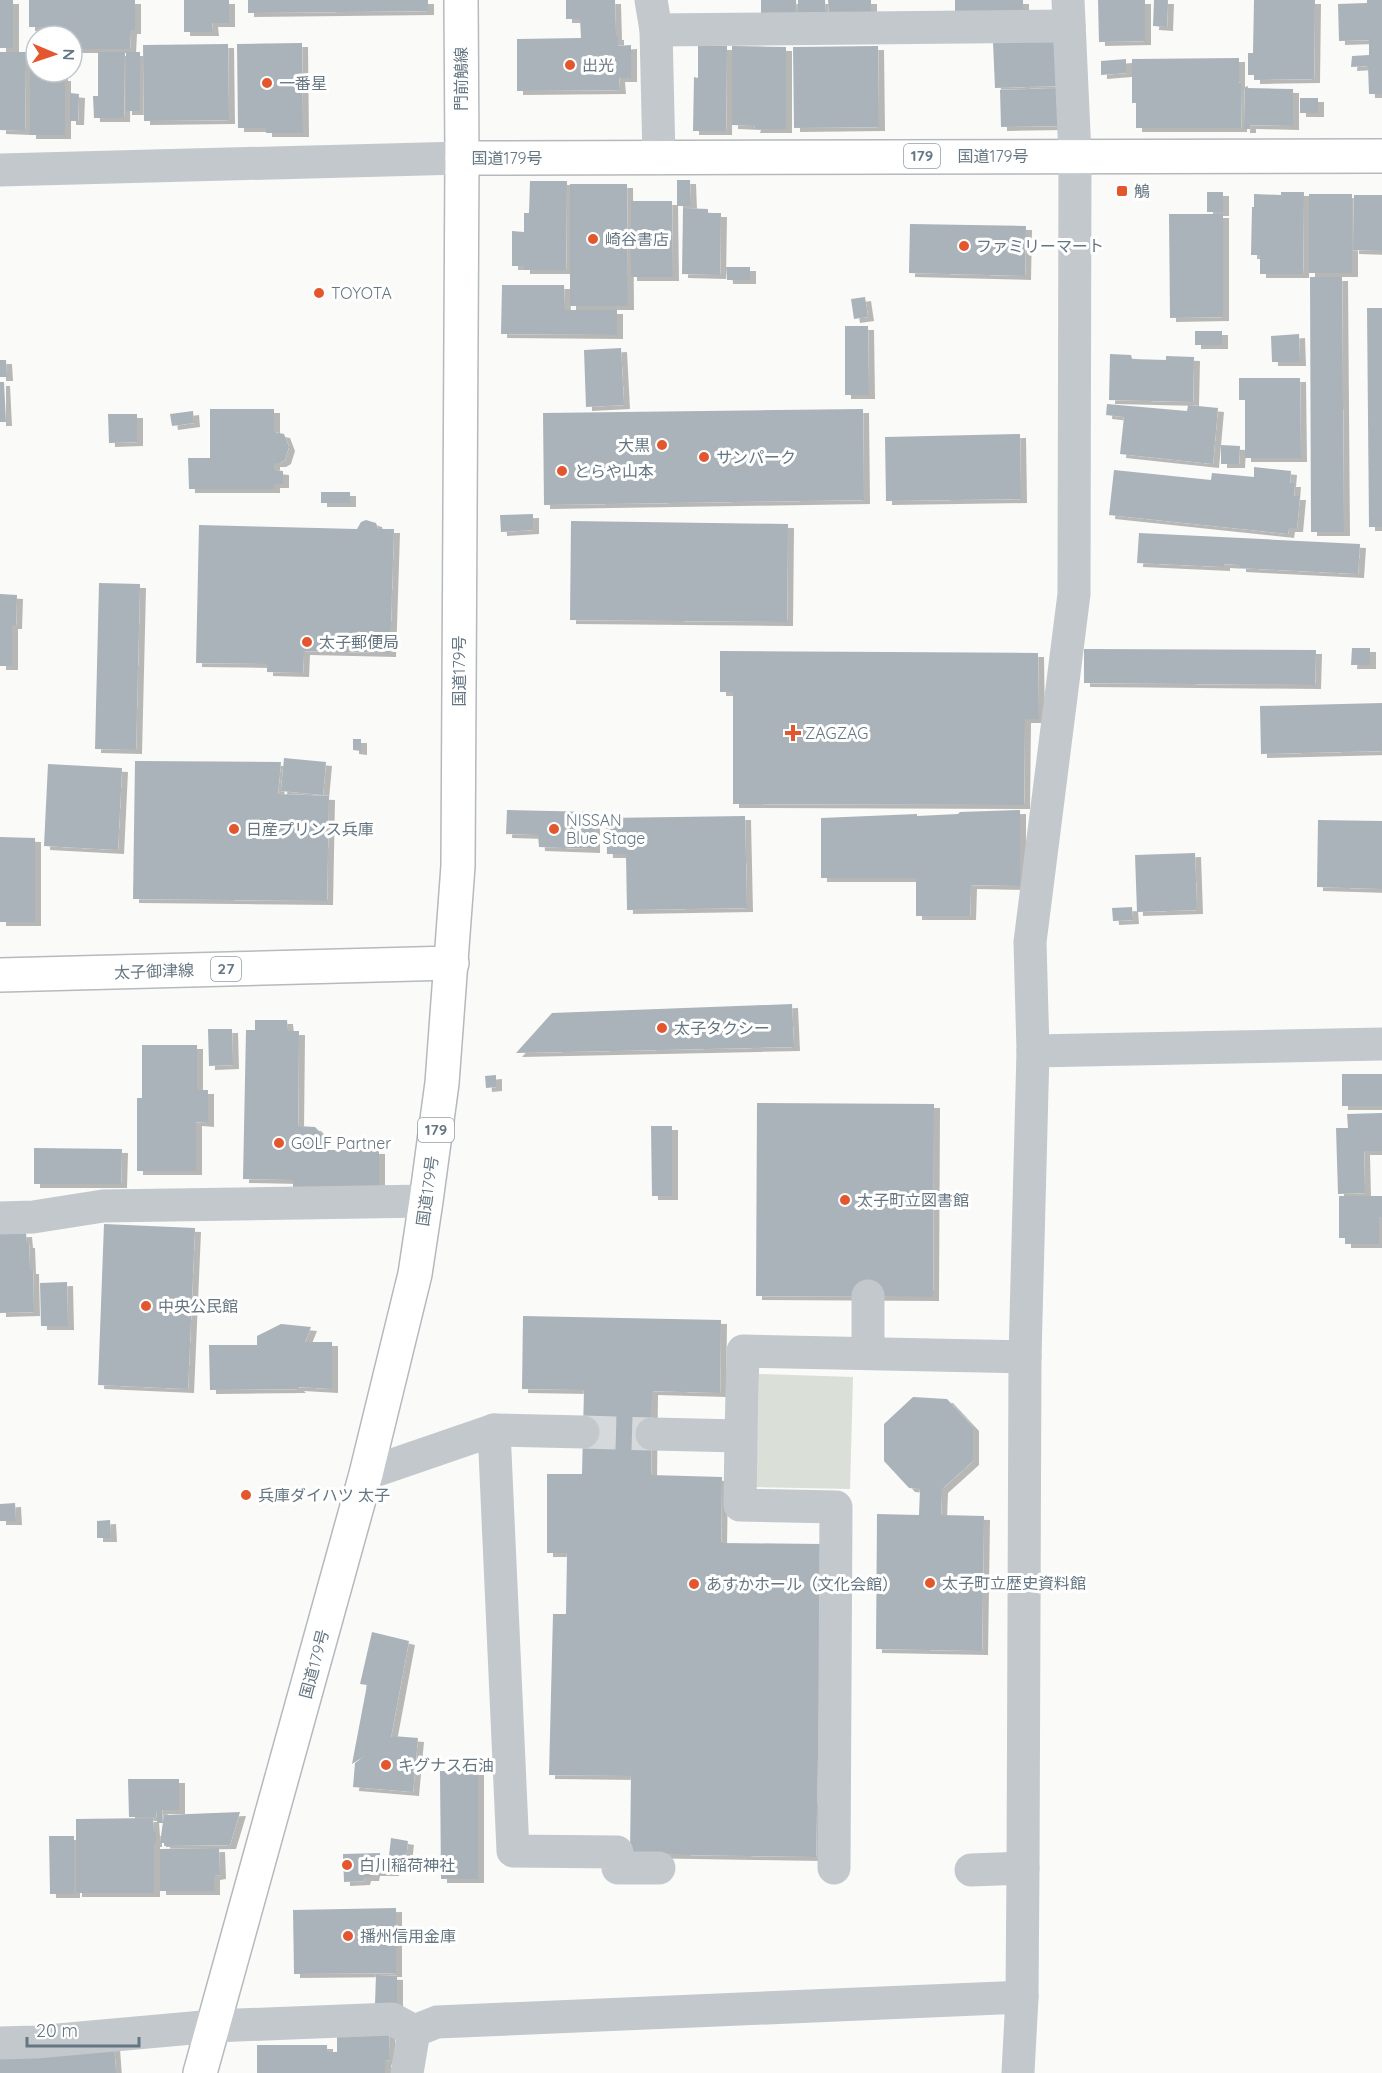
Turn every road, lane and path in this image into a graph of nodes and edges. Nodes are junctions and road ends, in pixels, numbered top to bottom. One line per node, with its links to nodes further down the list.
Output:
1 (461, 0): 6 (main road, 門前鵤線)
2 (1068, 13): 3 (street); 4 (street)
3 (653, 15): 7 (street)
4 (1075, 155): 5 (main road, 国道179号 / 179); 7 (main road, 国道179号 / 179); 12 (street)
5 (1382, 156)
6 (462, 158): 7 (main road, 国道179号 / 179); 8 (street); 9 (main road, 国道179号 / 179)
7 (659, 158)
8 (0, 170)
9 (452, 963): 10 (main road, 太子御津線 / 27); 13 (main road, 国道179号 / 179)
10 (0, 975)
11 (1382, 1044): 12 (street)
12 (1033, 1051): 17 (street)
13 (426, 1201): 14 (street); 22 (main road, 国道179号 / 179)
14 (0, 1218)
15 (868, 1296): 16 (street)
16 (868, 1353): 17 (street); 21 (street)
17 (1024, 1357): 25 (street)
18 (494, 1430): 19 (street); 22 (street); 23 (street)
19 (583, 1432)
20 (652, 1434): 21 (street)
21 (741, 1436): 24 (street)
22 (366, 1474): 28 (main road, 国道179号 / 179)
23 (659, 1868)
24 (834, 1868)
25 (1023, 1868): 26 (street); 27 (street)
26 (971, 1869)
27 (1022, 1997): 29 (street); 33 (street)
28 (214, 2026): 29 (street); 30 (street); 31 (main road, 国道179号 / 179)
29 (414, 2031): 32 (street)
30 (0, 2043)
31 (200, 2073)
32 (407, 2073)
33 (1018, 2073)

